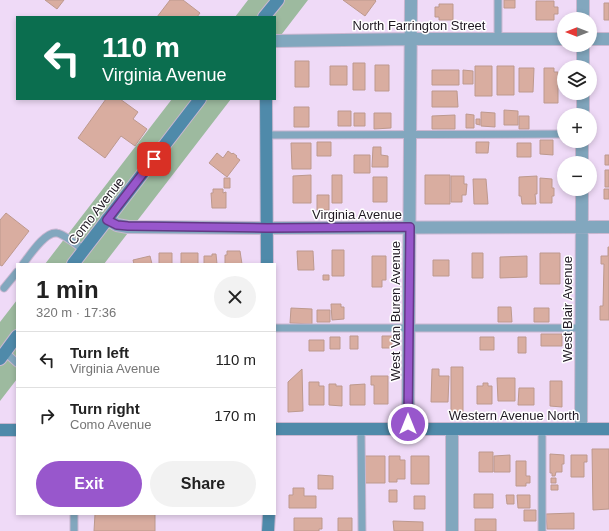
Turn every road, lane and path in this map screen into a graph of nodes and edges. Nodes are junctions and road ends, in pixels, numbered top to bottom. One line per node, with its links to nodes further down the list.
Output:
1 (278, 0): 6 (main road)
2 (411, 0): 7 (street, West Van Buren Avenue)
3 (498, 0): 8 (lane)
4 (583, 0): 5 (street)
5 (583, 12)
6 (265, 16)
7 (411, 39): 8 (street, North Farrington Street); 12 (street, North Farrington Street); 17 (street, West Van Buren Avenue)
8 (498, 39): 9 (street, North Farrington Street)
9 (557, 39)
10 (597, 39): 11 (street)
11 (609, 39)
12 (276, 41)
13 (199, 100): 19 (main road, Como Avenue)
14 (266, 100): 16 (main road)
15 (557, 134): 17 (lane)
16 (266, 135): 17 (lane); 23 (main road)
17 (410, 135): 20 (street, West Van Buren Avenue)
18 (582, 196): 21 (street, West Blair Avenue)
19 (107, 220): 23 (street, Virginia Avenue); 24 (main road, Como Avenue)
20 (410, 227): 21 (street, Virginia Avenue); 23 (street, Virginia Avenue); 31 (street, West Van Buren Avenue)
21 (581, 227): 22 (street, Virginia Avenue); 32 (street, West Blair Avenue)
22 (609, 227)
23 (267, 228): 27 (main road)
24 (84, 250): 25 (lane); 26 (main road, Como Avenue)
25 (24, 263)
26 (74, 263)
27 (267, 263)
28 (16, 273): 29 (lane)
29 (4, 288)
30 (276, 328): 31 (lane)
31 (409, 328): 32 (lane); 38 (street, West Van Buren Avenue)
32 (580, 328): 41 (street, West Blair Avenue)
33 (16, 337): 34 (main road)
34 (2, 355): 35 (lane)
35 (16, 362)
36 (276, 429): 37 (main road, Western Avenue North)
37 (361, 429): 38 (main road, Western Avenue North); 49 (lane)
38 (408, 429): 39 (main road, Western Avenue North)
39 (452, 429): 40 (main road, Western Avenue North); 50 (street)
40 (542, 429): 41 (main road, Western Avenue North); 51 (lane)
41 (581, 429): 42 (main road, Western Avenue North)
42 (609, 429)
43 (0, 430): 44 (main road)
44 (16, 430)
45 (74, 515): 47 (lane)
46 (269, 515): 48 (main road)
47 (74, 531)
48 (268, 531)
49 (362, 531)
50 (452, 531)
51 (542, 531)

